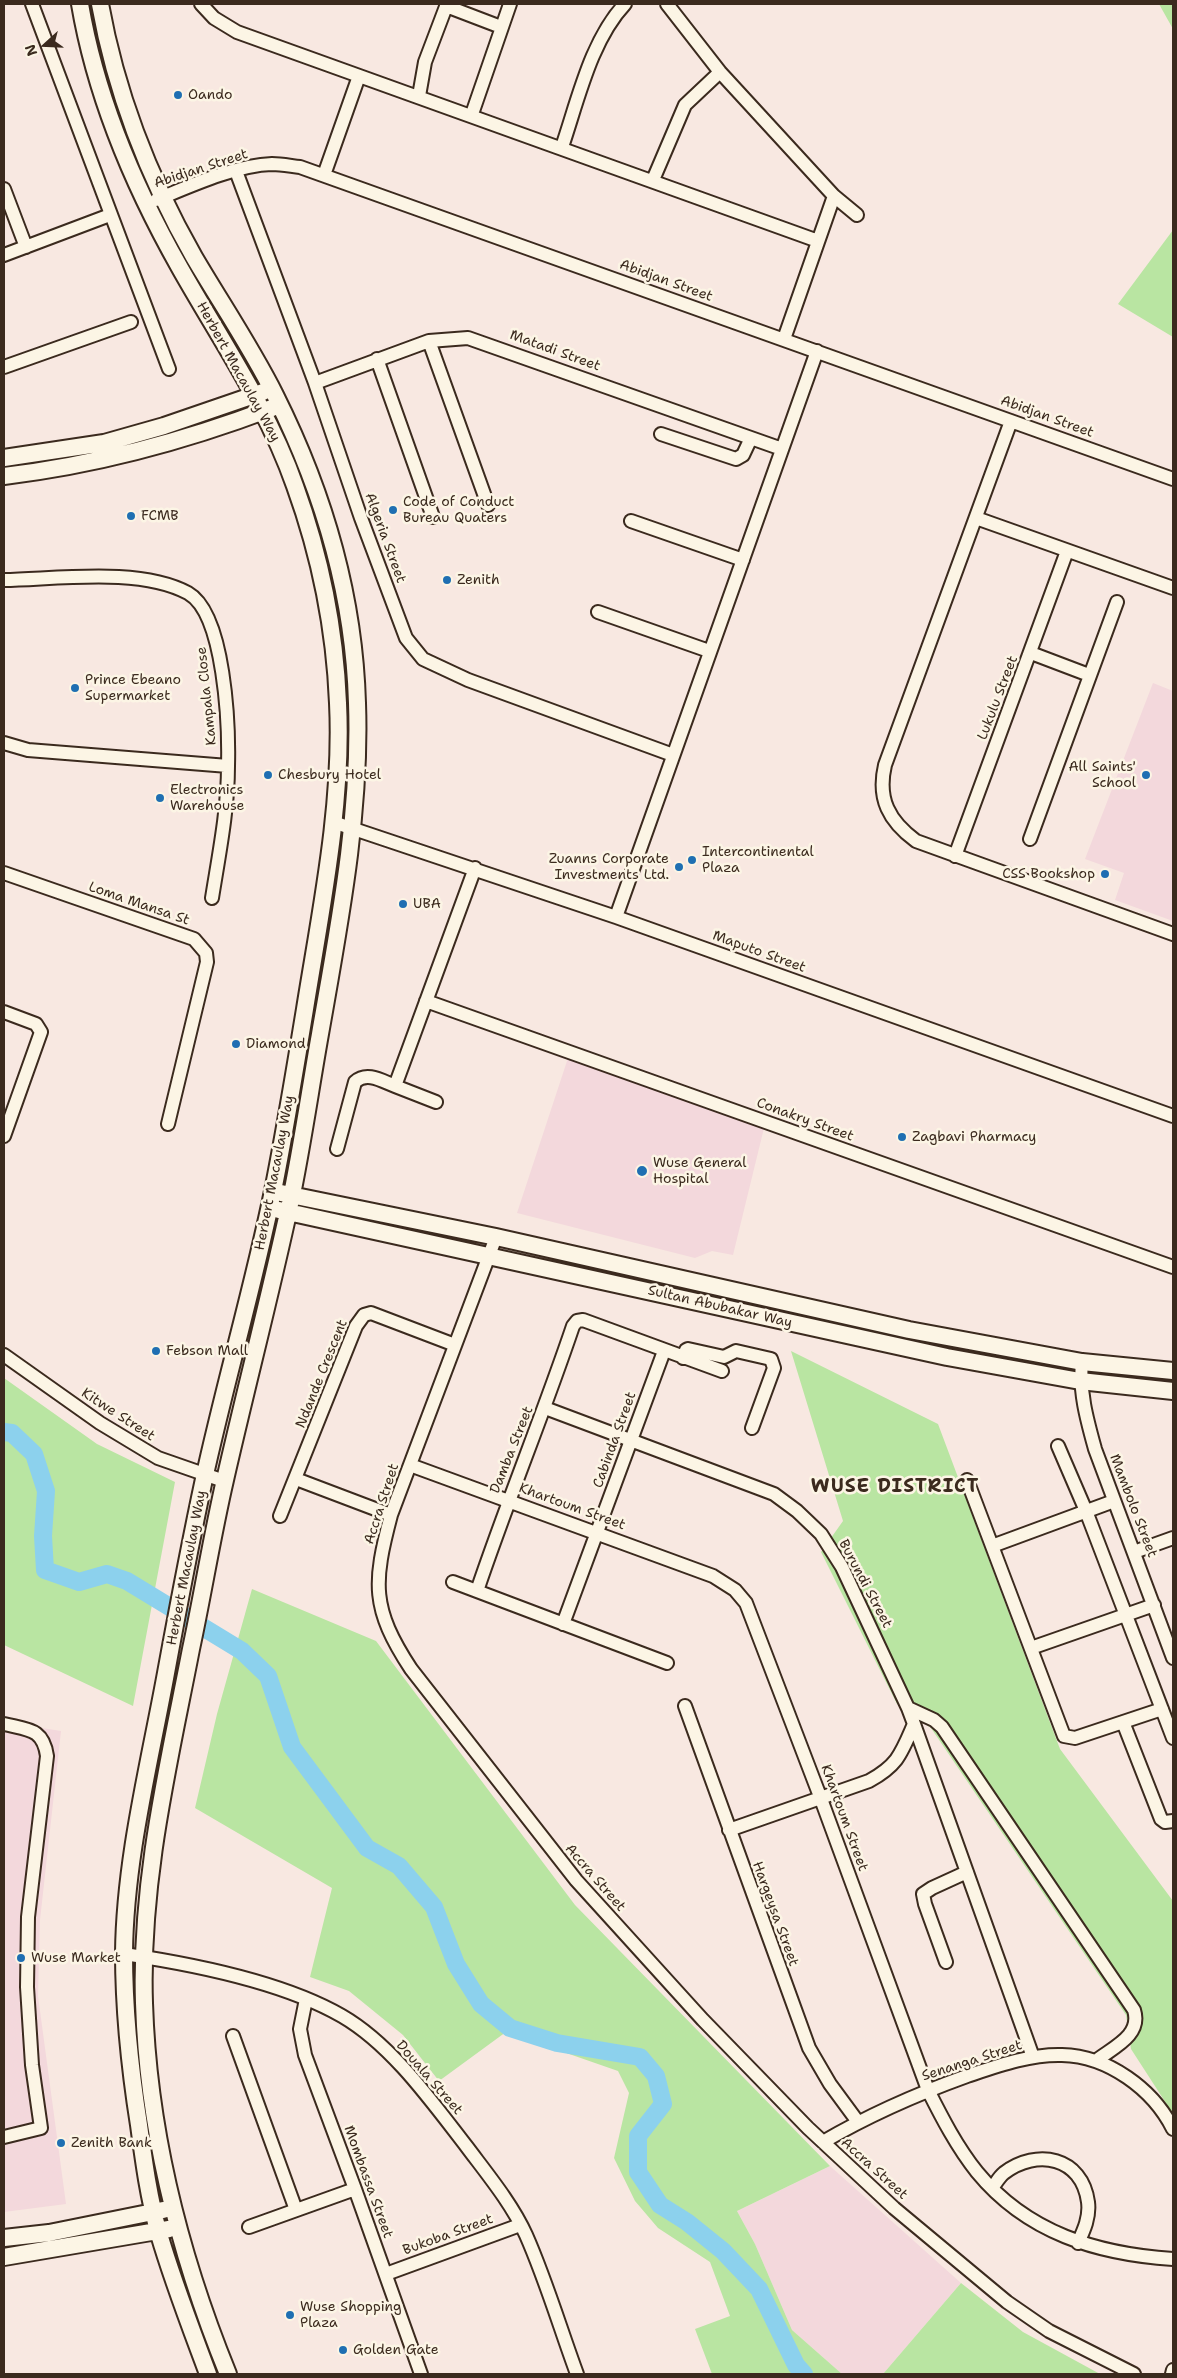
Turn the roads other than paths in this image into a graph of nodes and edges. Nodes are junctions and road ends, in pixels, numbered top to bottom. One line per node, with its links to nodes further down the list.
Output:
1 (32, 4): 22 (street)
2 (80, 4): 21 (main road, Herbert Macaulay Way)
3 (100, 4): 20 (main road, Herbert Macaulay Way)
4 (201, 4): 11 (street)
5 (510, 4): 9 (street)
6 (625, 4): 14 (street)
7 (667, 4): 10 (street)
8 (446, 5): 9 (street); 12 (street)
9 (501, 27): 13 (street)
10 (720, 72): 17 (street); 19 (street)
11 (358, 76): 12 (street); 16 (street)
12 (419, 96): 13 (street)
13 (472, 114): 14 (street)
14 (562, 147): 17 (street)
15 (236, 171): 16 (street, Abidjan Street); 20 (street, Abidjan Street); 34 (street, Algeria Street)
16 (324, 175): 28 (street, Abidjan Street)
17 (653, 180): 24 (street)
18 (4, 189): 25 (street)
19 (834, 196): 23 (street); 24 (street)
20 (164, 197): 21 (street, Abidjan Street); 35 (main road, Herbert Macaulay Way)
21 (145, 204): 36 (main road, Herbert Macaulay Way)
22 (110, 215): 25 (street); 33 (street)
23 (857, 215)
24 (818, 241): 28 (street)
25 (26, 247): 26 (street)
26 (4, 256)
27 (131, 322): 32 (street)
28 (784, 339): 30 (street, Abidjan Street)
29 (429, 341): 31 (street, Matadi Street); 41 (street, Matadi Street); 46 (street)
30 (817, 351): 39 (street, Abidjan Street); 42 (street)
31 (376, 359): 34 (street, Matadi Street); 47 (street)
32 (4, 367)
33 (169, 369)
34 (315, 383): 60 (street, Algeria Street)
35 (272, 389): 36 (main road); 37 (main road, Herbert Macaulay Way)
36 (254, 396): 38 (main road, Herbert Macaulay Way); 43 (main road)
37 (280, 405): 38 (main road); 63 (main road, Herbert Macaulay Way)
38 (262, 412): 44 (main road); 62 (main road, Herbert Macaulay Way)
39 (1011, 421): 45 (street, Abidjan Street); 48 (street)
40 (661, 434): 41 (street)
41 (751, 438): 42 (street, Matadi Street)
42 (782, 449): 51 (street)
43 (4, 458)
44 (4, 476)
45 (1173, 478)
46 (488, 505)
47 (433, 517)
48 (976, 518): 50 (street); 65 (street)
49 (631, 520): 51 (street)
50 (1067, 551): 53 (street); 57 (street, Lukulu Street)
51 (743, 560): 56 (street)
52 (4, 580): 61 (street, Kampala Close)
53 (1173, 588)
54 (1117, 602): 58 (street)
55 (598, 612): 56 (street)
56 (709, 651): 60 (street)
57 (1031, 653): 58 (street); 65 (street, Lukulu Street)
58 (1089, 675): 64 (street)
59 (4, 743): 61 (street, Kampala Close)
60 (673, 755): 69 (street)
61 (228, 766): 68 (street)
62 (333, 822): 63 (street, Maputo Street); 80 (main road, Herbert Macaulay Way)
63 (352, 827): 66 (street, Maputo Street); 79 (main road, Herbert Macaulay Way)
64 (1030, 839)
65 (955, 856): 70 (street)
66 (475, 868): 69 (street, Maputo Street); 71 (street)
67 (4, 873): 76 (street, Loma Mansa St)
68 (212, 898)
69 (616, 917): 75 (street, Maputo Street)
70 (1173, 934)
71 (426, 1002): 73 (street); 84 (street, Conakry Street)
72 (4, 1012): 77 (street)
73 (395, 1086): 74 (street); 78 (street)
74 (436, 1102)
75 (1173, 1116)
76 (168, 1124)
77 (4, 1136)
78 (337, 1149)
79 (291, 1195): 80 (main road, Sultan Abubakar Way); 81 (main road, Herbert Macaulay Way); 82 (main road, Sultan Abubakar Way)
80 (271, 1200): 81 (main road, Sultan Abubakar Way); 99 (main road, Herbert Macaulay Way)
81 (288, 1212): 83 (main road, Sultan Abubakar Way); 102 (main road, Herbert Macaulay Way)
82 (496, 1237): 83 (street, Accra Street); 89 (main road, Sultan Abubakar Way)
83 (490, 1255): 85 (street, Accra Street); 92 (main road, Sultan Abubakar Way)
84 (1173, 1267)
85 (455, 1345): 98 (street, Accra Street); 100 (street, Ndande Crescent)
86 (664, 1351): 88 (street); 94 (street, Damba Street); 96 (street, Cabinda Street)
87 (4, 1355): 99 (street, Kitwe Street)
88 (683, 1358): 90 (street); 95 (street)
89 (1082, 1362): 91 (main road, Sultan Abubakar Way); 92 (street, Mambolo Street)
90 (722, 1371)
91 (1173, 1371)
92 (1080, 1381): 93 (main road, Sultan Abubakar Way); 104 (street, Mambolo Street)
93 (1173, 1391)
94 (545, 1408): 96 (street, Burundi Street); 103 (street, Damba Street)
95 (752, 1428)
96 (631, 1440): 108 (street, Cabinda Street); 121 (street, Burundi Street)
97 (1058, 1446): 105 (street)
98 (410, 1465): 103 (street, Khartoum Street); 106 (street, Accra Street)
99 (205, 1476): 102 (street, Kitwe Street); 131 (main road, Herbert Macaulay Way)
100 (296, 1479): 106 (street); 107 (street, Ndande Crescent)
101 (967, 1480): 110 (street)
102 (224, 1481): 132 (main road, Herbert Macaulay Way)
103 (508, 1499): 108 (street, Khartoum Street); 113 (street, Damba Street)
104 (1114, 1500): 105 (street); 111 (street, Mambolo Street)
105 (1086, 1511): 110 (street); 115 (street)
106 (391, 1515): 142 (street, Accra Street)
107 (280, 1516)
108 (597, 1532): 116 (street, Cabinda Street); 127 (street, Khartoum Street)
109 (1173, 1538): 111 (street)
110 (992, 1546): 117 (street)
111 (1134, 1552): 114 (street, Mambolo Street)
112 (453, 1582): 113 (street)
113 (477, 1592): 116 (street)
114 (1154, 1605): 115 (street); 118 (street, Mambolo Street)
115 (1126, 1615): 117 (street); 122 (street)
116 (563, 1624): 119 (street)
117 (1031, 1648): 123 (street)
118 (1173, 1658)
119 (667, 1663)
120 (685, 1706): 129 (street, Hargeysa Street)
121 (908, 1708): 125 (street, Burundi Street); 137 (street)
122 (1162, 1709): 123 (street); 126 (street)
123 (1123, 1722): 128 (street)
124 (4, 1724): 141 (street)
125 (914, 1724): 127 (street); 130 (street, Burundi Street)
126 (1173, 1738)
127 (821, 1799): 129 (street); 138 (street, Khartoum Street)
128 (1173, 1821)
129 (729, 1830): 139 (street, Hargeysa Street)
130 (967, 1872): 133 (street); 136 (street, Burundi Street)
131 (124, 1954): 132 (street, Douala Street); 147 (main road, Herbert Macaulay Way)
132 (144, 1957): 134 (street, Douala Street); 145 (main road, Herbert Macaulay Way)
133 (946, 1962)
134 (306, 1999): 144 (street, Mombassa Street); 148 (street, Douala Street)
135 (233, 2036): 146 (street)
136 (1034, 2057): 137 (street, Senanga Street); 138 (street, Senanga Street)
137 (1096, 2060): 140 (street, Senanga Street)
138 (928, 2090): 139 (street, Senanga Street); 143 (street, Khartoum Street)
139 (858, 2122): 142 (street, Senanga Street)
140 (1173, 2129)
141 (4, 2137)
142 (823, 2142): 162 (street, Accra Street)
143 (992, 2188): 153 (street, Khartoum Street); 153 (street)
144 (355, 2189): 146 (street); 156 (street, Mombassa Street)
145 (172, 2208): 147 (main road); 150 (main road, Herbert Macaulay Way)
146 (296, 2210): 149 (street)
147 (154, 2212): 151 (main road, Herbert Macaulay Way); 152 (main road)
148 (520, 2225): 156 (street, Bukoba Street); 161 (street, Douala Street)
149 (249, 2227)
150 (177, 2228): 151 (main road); 159 (main road, Herbert Macaulay Way)
151 (158, 2231): 154 (main road); 158 (main road, Herbert Macaulay Way)
152 (4, 2238)
153 (1078, 2243): 155 (street, Khartoum Street)
154 (4, 2257)
155 (1173, 2259)
156 (386, 2274): 160 (street, Mombassa Street)
157 (1173, 2370): 163 (street)
158 (208, 2374)
159 (228, 2374)
160 (421, 2374)
161 (577, 2374)
162 (1134, 2374)
163 (1172, 2374)

